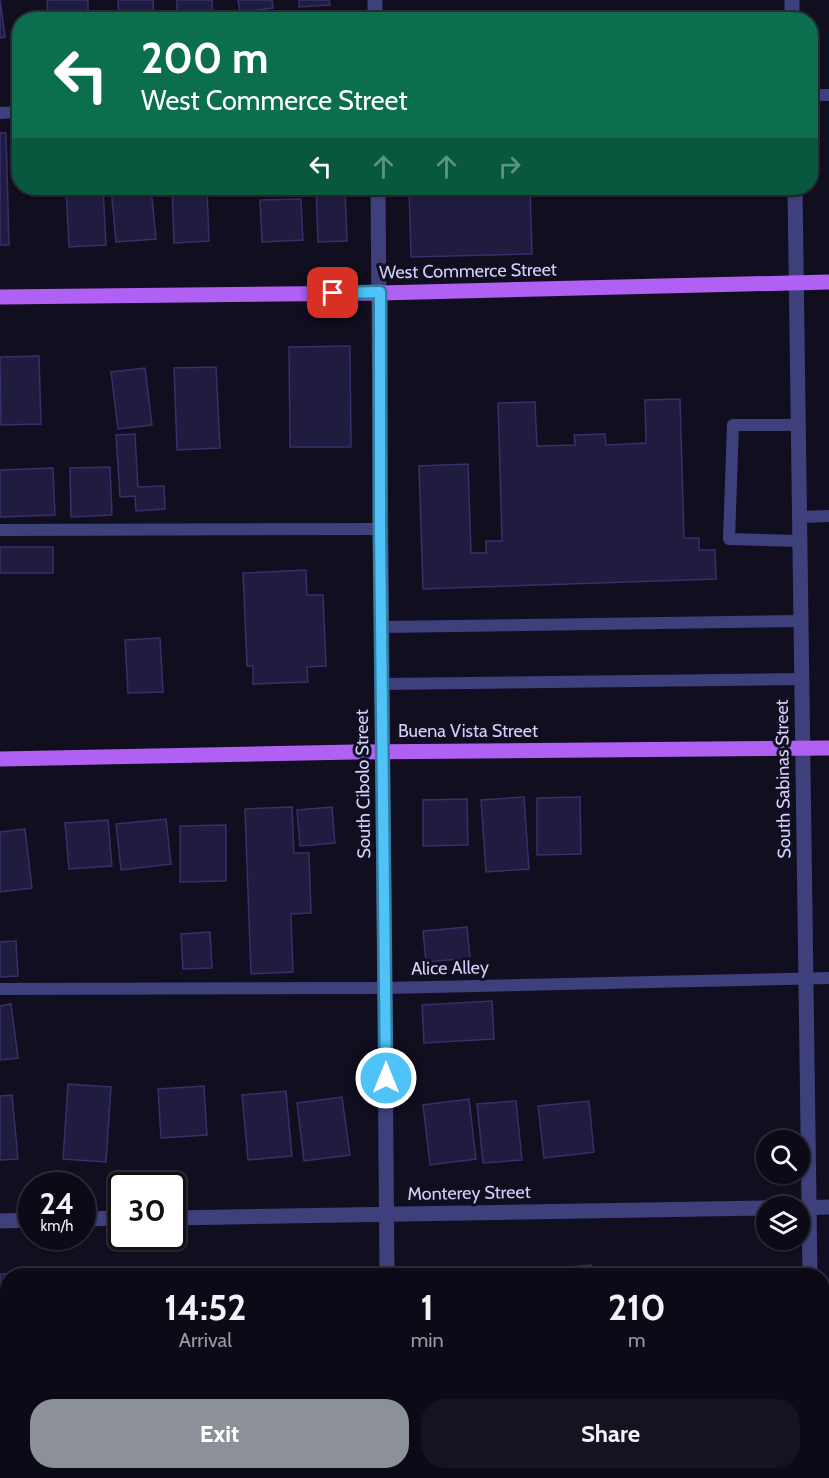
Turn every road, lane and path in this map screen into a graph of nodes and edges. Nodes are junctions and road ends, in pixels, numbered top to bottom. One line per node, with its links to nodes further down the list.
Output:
1 (378, 195): 5 (street, South Cibolo Street)
2 (795, 195): 3 (street, South Sabinas Street)
3 (797, 282): 4 (main road, West Commerce Street); 5 (main road, West Commerce Street); 7 (street, South Sabinas Street)
4 (829, 282)
5 (380, 292): 6 (main road, West Commerce Street); 10 (street, South Cibolo Street)
6 (0, 297)
7 (797, 425): 9 (street, South Sabinas Street); 12 (lane)
8 (829, 516): 9 (lane)
9 (799, 517): 12 (street, South Sabinas Street)
10 (380, 529): 11 (lane); 14 (street, South Cibolo Street)
11 (0, 530)
12 (800, 541): 13 (street, South Sabinas Street)
13 (801, 621): 14 (lane); 15 (street, South Sabinas Street)
14 (381, 627): 16 (street, South Cibolo Street)
15 (801, 679): 16 (lane); 17 (street, South Sabinas Street)
16 (381, 684): 19 (street, South Cibolo Street)
17 (801, 748): 18 (main road, Buena Vista Street); 19 (main road, Buena Vista Street); 21 (street, South Sabinas Street)
18 (829, 748)
19 (382, 752): 20 (main road, Buena Vista Street); 23 (street, South Cibolo Street)
20 (0, 759)
21 (806, 978): 22 (lane, Alice Alley); 23 (lane, Alice Alley); 25 (street, South Sabinas Street)
22 (829, 978)
23 (386, 988): 24 (lane, Alice Alley); 29 (street, South Cibolo Street)
24 (0, 989)
25 (804, 1196)
26 (810, 1207): 27 (street)
27 (829, 1207)
28 (756, 1208): 29 (street, Monterey Street)
29 (386, 1214): 30 (street, Monterey Street); 34 (street, South Cibolo Street)
30 (186, 1218)
31 (18, 1220): 32 (street)
32 (0, 1221)
33 (808, 1250): 35 (street, South Sabinas Street)
34 (387, 1268)
35 (809, 1268)

